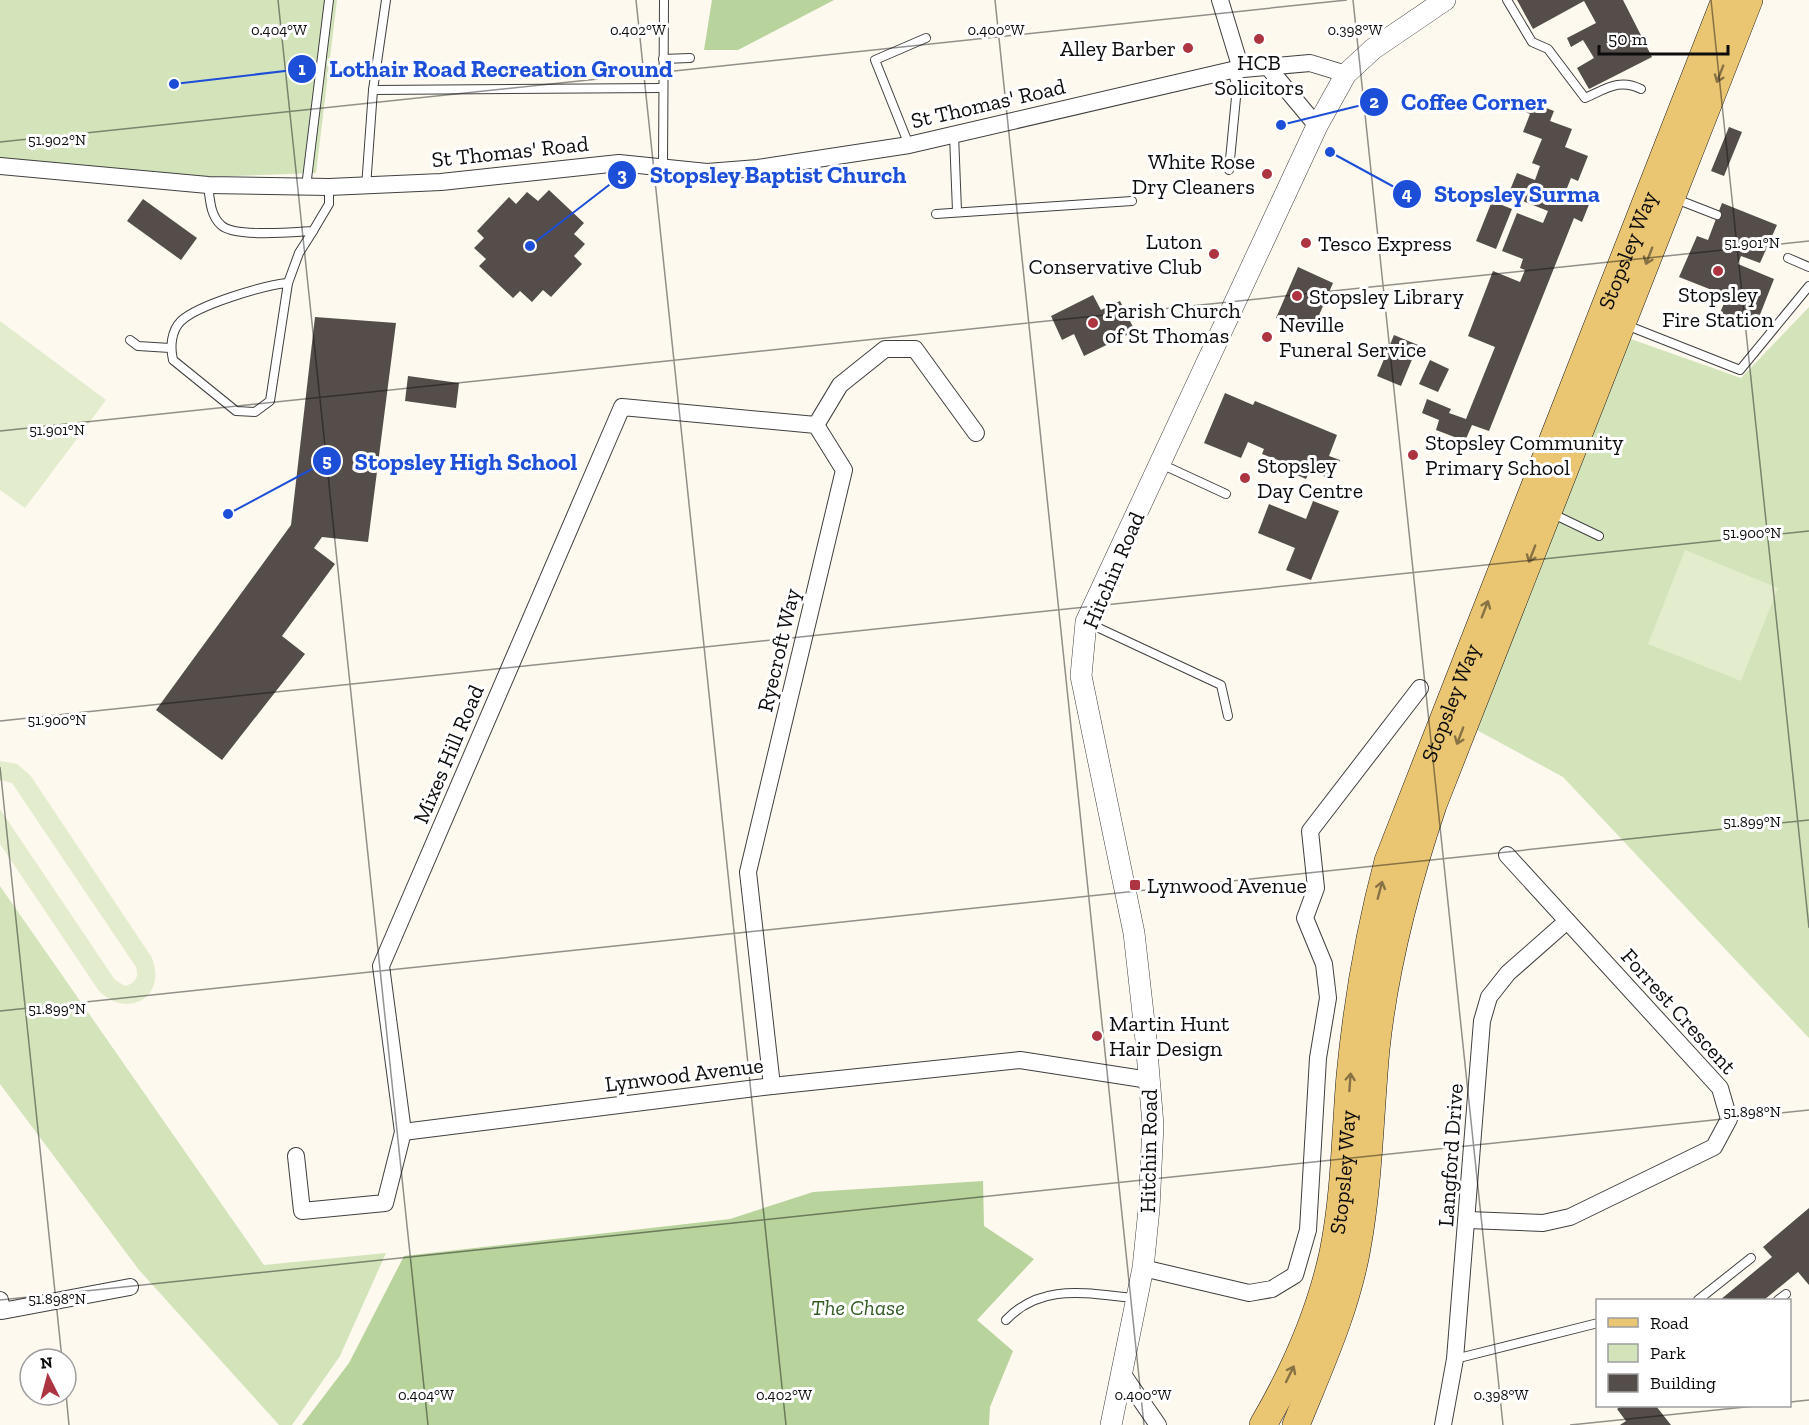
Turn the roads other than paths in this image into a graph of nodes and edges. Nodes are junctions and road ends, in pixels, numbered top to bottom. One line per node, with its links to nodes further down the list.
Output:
1 (329, 0): 25 (lane)
2 (386, 0): 17 (lane)
3 (664, 0): 11 (lane)
4 (1220, 0): 13 (street)
5 (1445, 0): 14 (street, Hitchin Road)
6 (1507, 0): 16 (lane)
7 (1725, 0): 28 (main road, Stopsley Way)
8 (1749, 0): 28 (main road, Stopsley Way, one-way to 28)
9 (926, 38): 20 (lane)
10 (690, 58): 11 (lane)
11 (663, 60): 15 (lane)
12 (1267, 66): 13 (street, St Thomas' Road); 14 (street, St Thomas' Road); 18 (street)
13 (1237, 69): 19 (street, St Thomas' Road); 23 (lane)
14 (1347, 74): 18 (street, Hitchin Road)
15 (663, 88): 17 (lane); 22 (lane)
16 (1641, 89)
17 (373, 90): 27 (lane)
18 (1317, 126): 43 (street, Hitchin Road)
19 (954, 135): 20 (street, St Thomas' Road); 30 (lane)
20 (909, 145): 22 (street, St Thomas' Road)
21 (0, 166): 24 (street, St Thomas' Road)
22 (663, 166): 27 (street, St Thomas' Road)
23 (1229, 170)
24 (208, 185): 25 (street, St Thomas' Road); 33 (lane)
25 (306, 187): 26 (street, St Thomas' Road)
26 (329, 187): 27 (street, St Thomas' Road); 33 (lane)
27 (366, 187)
28 (1661, 194): 32 (lane); 38 (main road, Stopsley Way, one-way to 38); 71 (main road, Stopsley Way, one-way to 28)
29 (1132, 201): 30 (lane)
30 (957, 211): 31 (lane)
31 (936, 214)
32 (1717, 215)
33 (313, 231): 36 (lane)
34 (1788, 258): 35 (lane)
35 (1809, 267)
36 (288, 282): 40 (lane); 40 (lane)
37 (1809, 286): 38 (lane)
38 (1622, 323): 45 (main road, Stopsley Way)
39 (130, 340): 40 (lane)
40 (170, 348)
41 (816, 425): 42 (street); 53 (street, Ryecroft Way); 54 (street, Mixes Hill Road)
42 (975, 433)
43 (1160, 463): 44 (lane); 47 (street, Hitchin Road)
44 (1227, 494)
45 (1548, 512): 46 (lane); 72 (main road, Stopsley Way, one-way to 72)
46 (1599, 536)
47 (1086, 622): 49 (lane); 52 (street, Hitchin Road)
48 (1420, 688): 58 (street, Stopsley Way)
49 (1228, 716)
50 (1507, 855): 51 (street, Forrest Crescent)
51 (1567, 921): 56 (street, Langford Drive); 56 (street, Forrest Crescent)
52 (1149, 1080): 53 (street, Lynwood Avenue); 58 (street, Hitchin Road)
53 (772, 1086): 54 (street, Lynwood Avenue)
54 (403, 1132): 55 (street)
55 (296, 1156)
56 (1468, 1220): 67 (street, Langford Drive)
57 (1750, 1258): 62 (lane)
58 (1143, 1268): 61 (street, Hitchin Road)
59 (130, 1287): 64 (street)
60 (1786, 1294): 63 (lane)
61 (1138, 1298): 65 (lane); 68 (street, Hitchin Road)
62 (1699, 1299)
63 (1779, 1299)
64 (0, 1300)
65 (1006, 1320)
66 (1596, 1324): 67 (lane)
67 (1455, 1359): 73 (street, Langford Drive)
68 (1122, 1373): 69 (street, Hitchin Road); 70 (street)
69 (1117, 1419)
70 (1158, 1425)
71 (1263, 1425)
72 (1296, 1425)
73 (1443, 1425)

